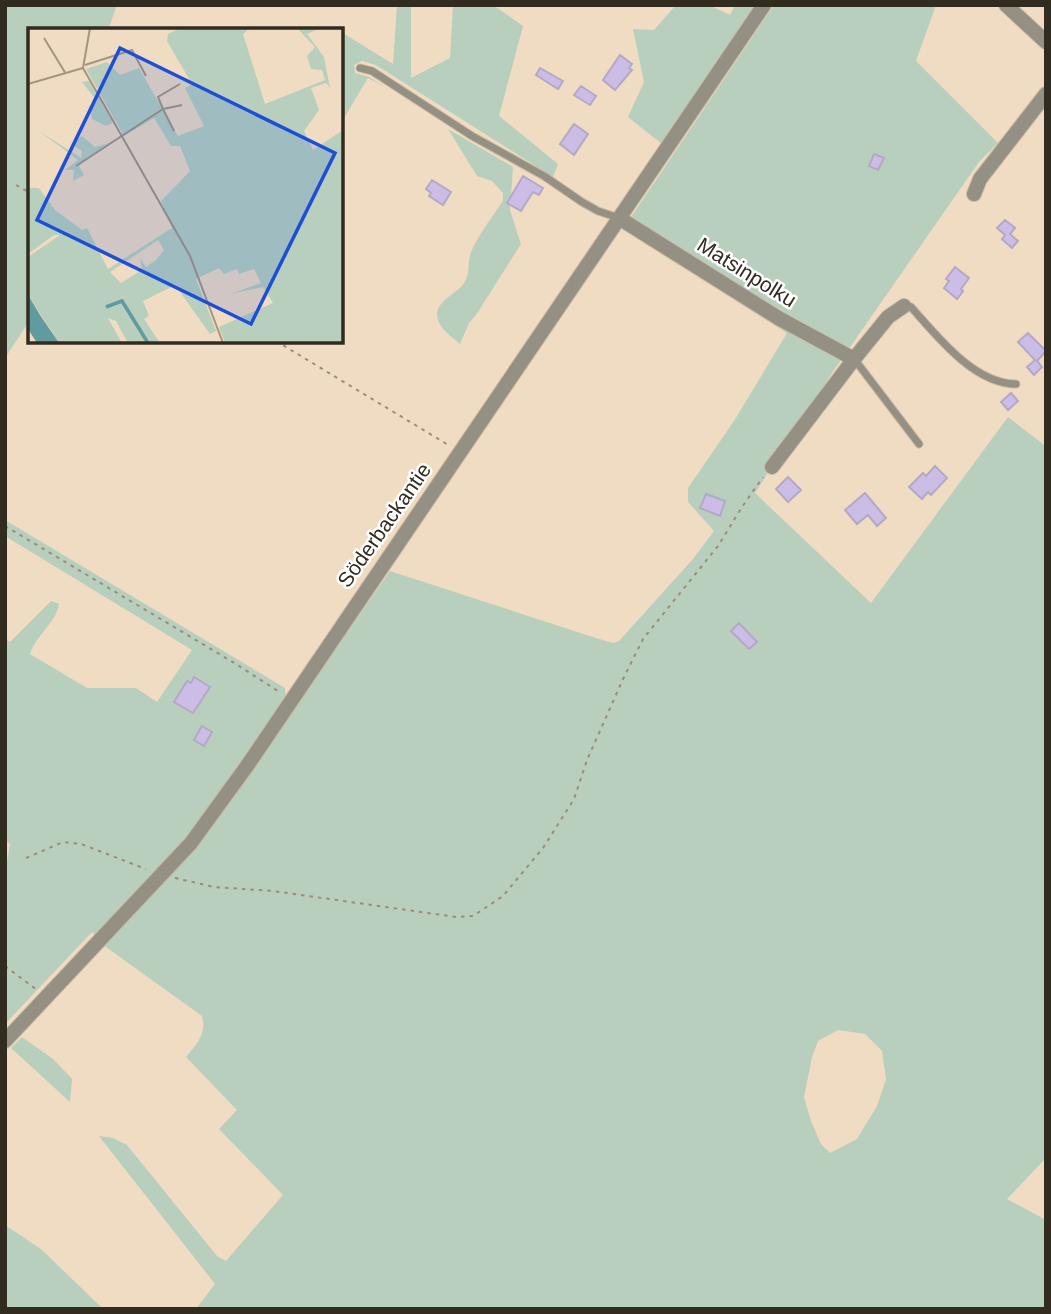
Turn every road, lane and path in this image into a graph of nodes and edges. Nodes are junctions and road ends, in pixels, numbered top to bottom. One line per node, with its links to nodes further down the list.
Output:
1 (764, 5): 9 (street, Söderbackantie)
2 (1006, 5): 3 (street)
3 (1046, 43)
4 (360, 68): 9 (lane)
5 (1046, 94): 8 (street)
6 (16, 185): 7 (path)
7 (28, 192)
8 (974, 194)
9 (619, 218): 12 (street, Matsinpolku); 15 (street, Söderbackantie)
10 (904, 306): 12 (street); 13 (lane)
11 (279, 343): 15 (path)
12 (854, 359): 14 (lane); 16 (street)
13 (1016, 384)
14 (919, 444)
15 (459, 453): 18 (street, Söderbackantie)
16 (772, 467): 20 (path)
17 (5, 526): 18 (path)
18 (290, 700): 20 (street, Söderbackantie)
19 (26, 858): 20 (path)
20 (161, 875): 22 (street, Söderbackantie)
21 (5, 966): 22 (path)
22 (46, 997): 23 (street, Söderbackantie)
23 (5, 1041)

